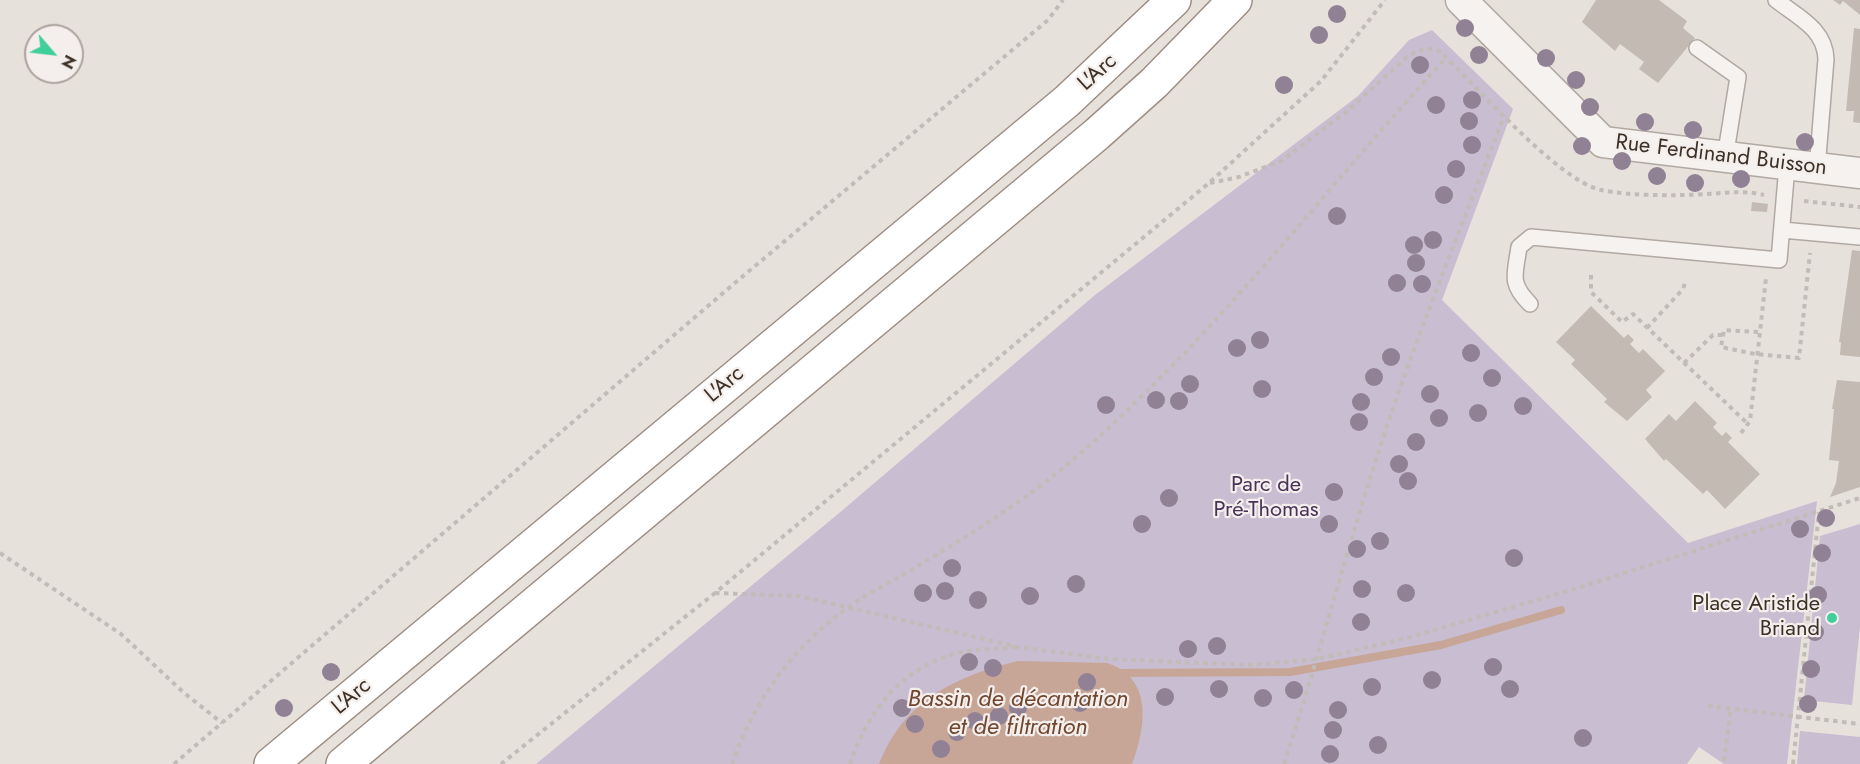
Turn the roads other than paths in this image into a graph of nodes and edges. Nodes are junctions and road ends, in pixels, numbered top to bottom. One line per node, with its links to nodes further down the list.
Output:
1 (1173, 0): 13 (highway, L'Arc)
2 (1235, 0): 14 (highway, L'Arc)
3 (1461, 0): 6 (street, Rue Ferdinand Buisson)
4 (1776, 0): 8 (lane)
5 (1697, 48): 6 (lane)
6 (1725, 158): 7 (street, Rue Ferdinand Buisson)
7 (1787, 166): 8 (street, Rue Ferdinand Buisson); 10 (lane)
8 (1817, 169): 9 (street, Rue Ferdinand Buisson)
9 (1860, 173)
10 (1782, 230): 11 (lane); 12 (lane)
11 (1860, 237)
12 (1530, 304)
13 (271, 764)
14 (343, 764)

